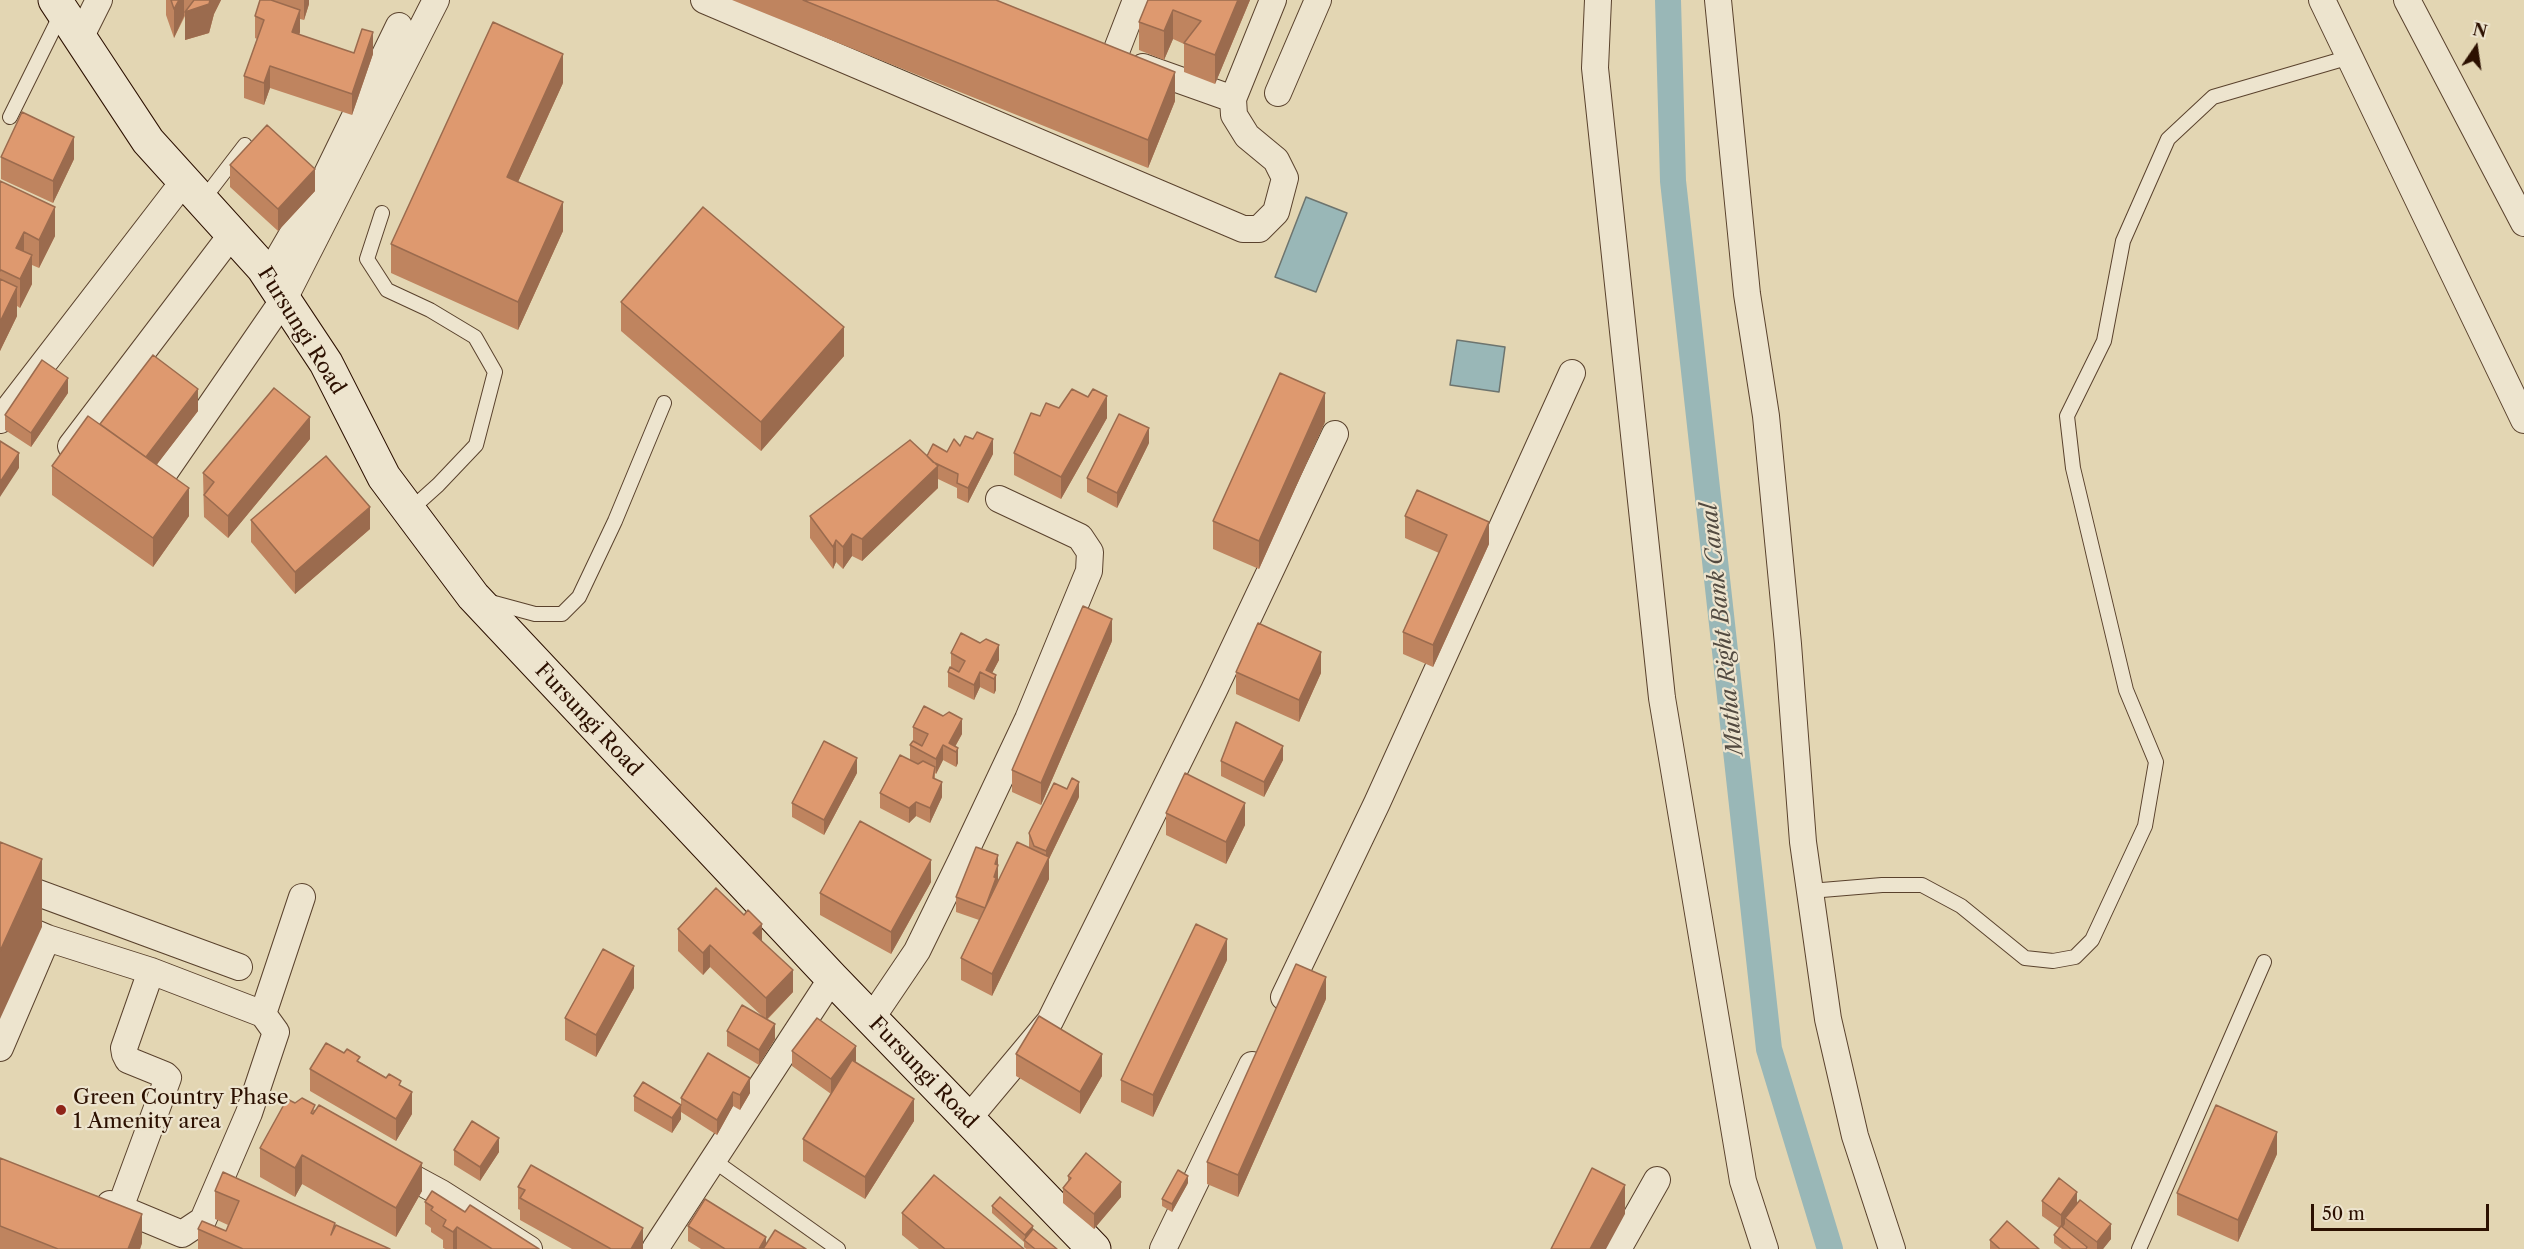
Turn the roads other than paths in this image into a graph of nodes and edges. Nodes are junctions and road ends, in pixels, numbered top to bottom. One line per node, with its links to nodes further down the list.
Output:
1 (99, 0): 13 (street)
2 (436, 0): 23 (street)
3 (704, 0): 16 (street)
4 (1136, 0): 16 (street)
5 (1273, 0): 16 (street)
6 (1318, 0): 15 (street)
7 (1598, 0): 61 (street)
8 (1718, 0): 35 (street)
9 (2322, 0): 14 (street)
10 (2407, 0): 21 (street)
11 (62, 4): 13 (street, Fursungi Road); 17 (lane)
12 (399, 26): 23 (street)
13 (80, 38): 19 (street, Fursungi Road)
14 (2350, 57): 27 (street); 35 (lane)
15 (1278, 93)
16 (1233, 99)
17 (9, 117)
18 (245, 145): 19 (lane)
19 (193, 191): 22 (street, Fursungi Road); 26 (street)
20 (382, 213): 32 (lane)
21 (2524, 223)
22 (232, 234): 23 (street, Fursungi Road); 29 (street)
23 (276, 287): 30 (street); 32 (street, Fursungi Road)
24 (1572, 373): 44 (street)
25 (664, 402): 33 (lane)
26 (0, 420)
27 (2524, 420)
28 (1335, 434): 48 (street)
29 (55, 467)
30 (158, 482)
31 (999, 499): 45 (street)
32 (409, 511): 33 (street, Fursungi Road)
33 (473, 596): 42 (street, Fursungi Road)
34 (0, 879): 40 (street)
35 (1810, 891): 62 (street)
36 (302, 897): 43 (street)
37 (0, 918): 38 (street)
38 (47, 938): 41 (street); 47 (street)
39 (2264, 962): 63 (lane)
40 (239, 967)
41 (151, 971): 43 (street); 53 (street)
42 (832, 978): 45 (street, Fursungi Road); 50 (street)
43 (263, 1014): 54 (street)
44 (1275, 1015)
45 (871, 1019): 48 (street, Fursungi Road)
46 (1260, 1047): 59 (street)
47 (0, 1048)
48 (968, 1119): 58 (street, Fursungi Road)
49 (373, 1156): 55 (street)
50 (712, 1160): 56 (street); 57 (lane)
51 (1657, 1180): 60 (street)
52 (87, 1195): 53 (street)
53 (120, 1208): 54 (street)
54 (179, 1242)
55 (530, 1249)
56 (655, 1249)
57 (838, 1249)
58 (1094, 1249)
59 (1163, 1249)
60 (1618, 1249)
61 (1765, 1249)
62 (1892, 1249)
63 (2139, 1249)

